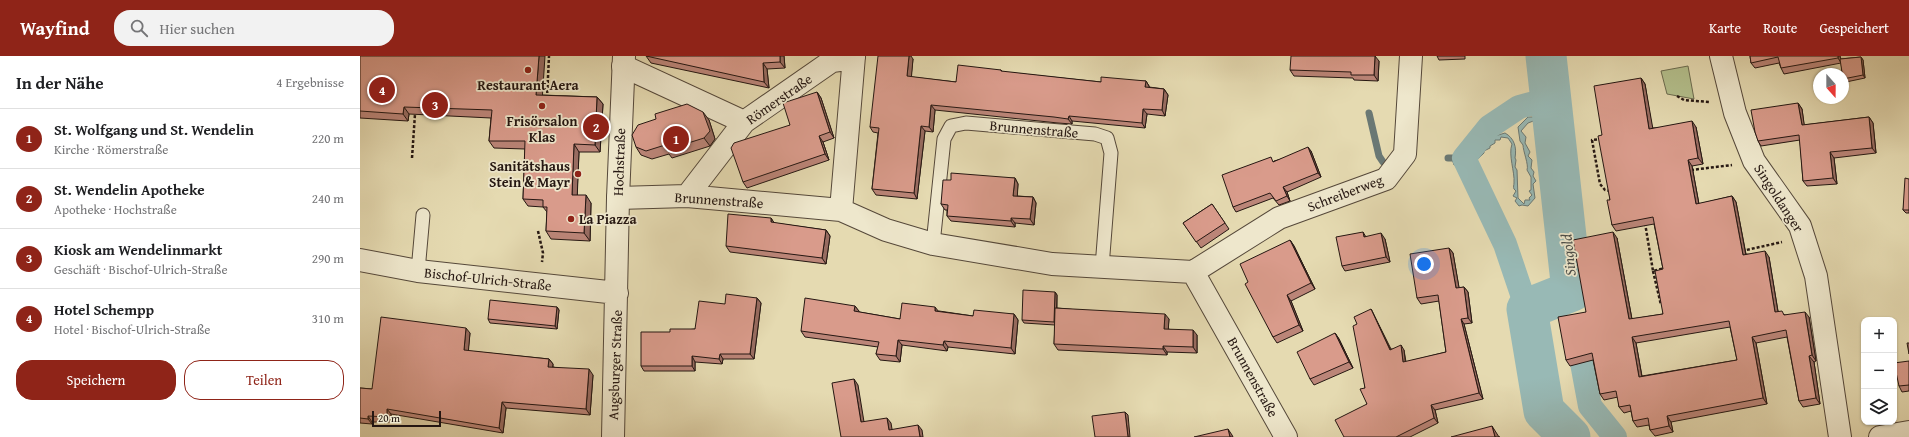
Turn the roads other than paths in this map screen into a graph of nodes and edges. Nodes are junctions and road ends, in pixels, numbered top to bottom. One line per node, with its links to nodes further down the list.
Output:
1 (1412, 56): 14 (street, Schreiberweg)
2 (1721, 56): 19 (street, Singoldanger)
3 (854, 57): 5 (street, Römerstraße); 8 (street, Römerstraße)
4 (624, 61): 5 (street); 7 (street, Hochstraße)
5 (744, 122): 6 (street, Römerstraße)
6 (687, 196): 7 (street, Brunnenstraße); 8 (street, Brunnenstraße)
7 (618, 198): 15 (street, Hochstraße)
8 (841, 210): 10 (street, Brunnenstraße)
9 (423, 215): 13 (lane)
10 (933, 244): 12 (street, Brunnenstraße); 12 (lane, Brunnenstraße)
11 (360, 260): 13 (street, Bischof-Ulrich-Straße)
12 (1102, 267): 14 (street, Brunnenstraße)
13 (418, 271): 15 (street, Bischof-Ulrich-Straße)
14 (1193, 272): 18 (street, Brunnenstraße)
15 (617, 293): 17 (street, Augsburger Straße)
16 (1909, 432): 20 (street)
17 (613, 437)
18 (1286, 437)
19 (1840, 437)
20 (1880, 437)

